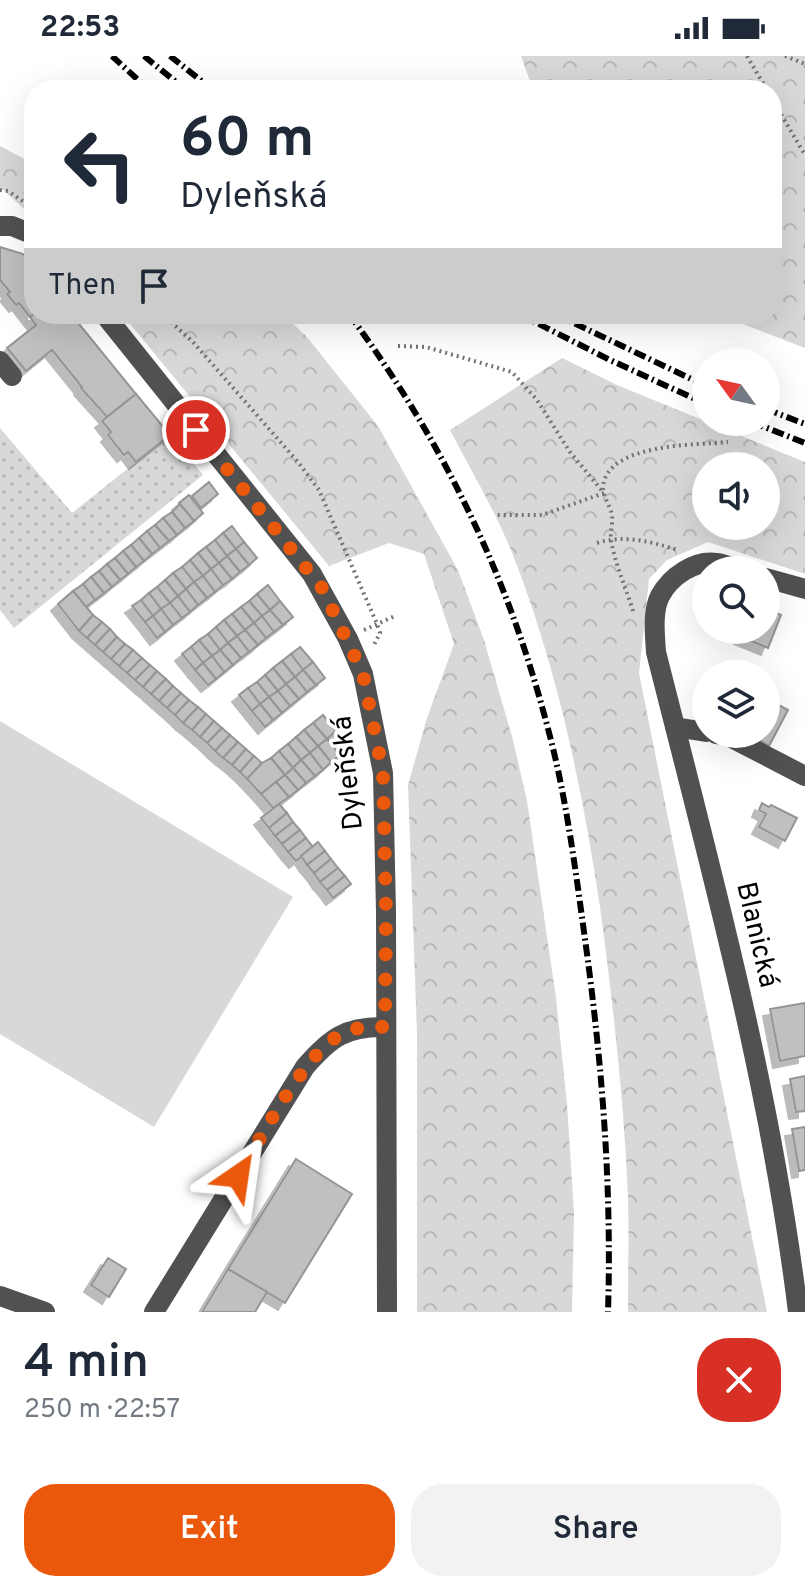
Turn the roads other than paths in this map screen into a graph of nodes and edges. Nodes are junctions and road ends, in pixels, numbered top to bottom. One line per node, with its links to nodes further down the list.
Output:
1 (0, 226): 2 (street)
2 (24, 231)
3 (112, 324): 11 (street, Dyleňská)
4 (692, 566): 7 (street, Blanická)
5 (780, 582): 6 (street)
6 (805, 589)
7 (675, 727): 8 (street); 16 (street, Blanická)
8 (692, 730)
9 (751, 748): 10 (street)
10 (805, 776)
11 (385, 1027): 14 (street); 15 (street, Dyleňská)
12 (0, 1296): 13 (street)
13 (45, 1312)
14 (154, 1312)
15 (387, 1312)
16 (798, 1312)

